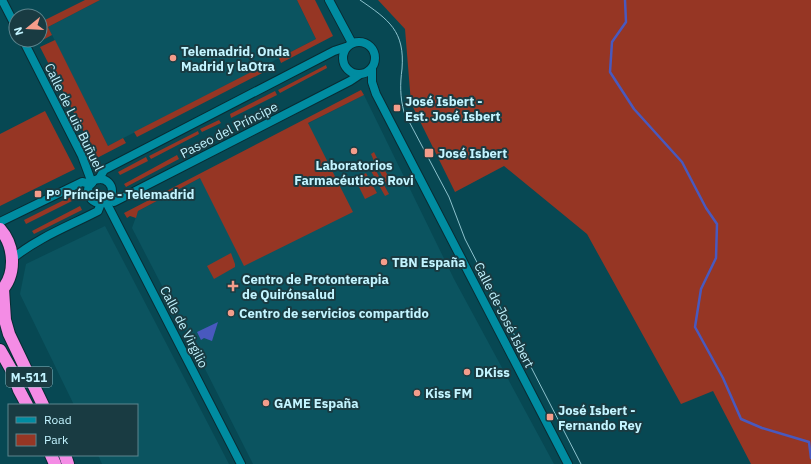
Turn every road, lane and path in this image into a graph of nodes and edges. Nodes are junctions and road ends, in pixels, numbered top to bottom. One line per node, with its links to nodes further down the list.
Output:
1 (2, 0): 3 (street)
2 (329, 0): 4 (street)
3 (8, 12)
4 (349, 45): 6 (street); 7 (street); 8 (street, Paseo del Príncipe)
5 (27, 48): 8 (street, Calle de Luis Buñuel)
6 (372, 69): 7 (street); 20 (street, Calle de José Isbert)
7 (359, 75): 9 (street, Paseo del Príncipe)
8 (94, 182): 9 (street); 9 (street); 10 (street)
9 (105, 201): 12 (street); 19 (street, Calle de Virgilio)
10 (0, 222)
11 (0, 229): 12 (highway, M-511)
12 (12, 259): 13 (highway, M-511)
13 (2, 290): 18 (highway, M-511)
14 (0, 350): 16 (highway, M-511)
15 (0, 366): 16 (highway)
16 (19, 390): 17 (highway, M-511)
17 (26, 404)
18 (43, 404)
19 (241, 464)
20 (568, 464)

